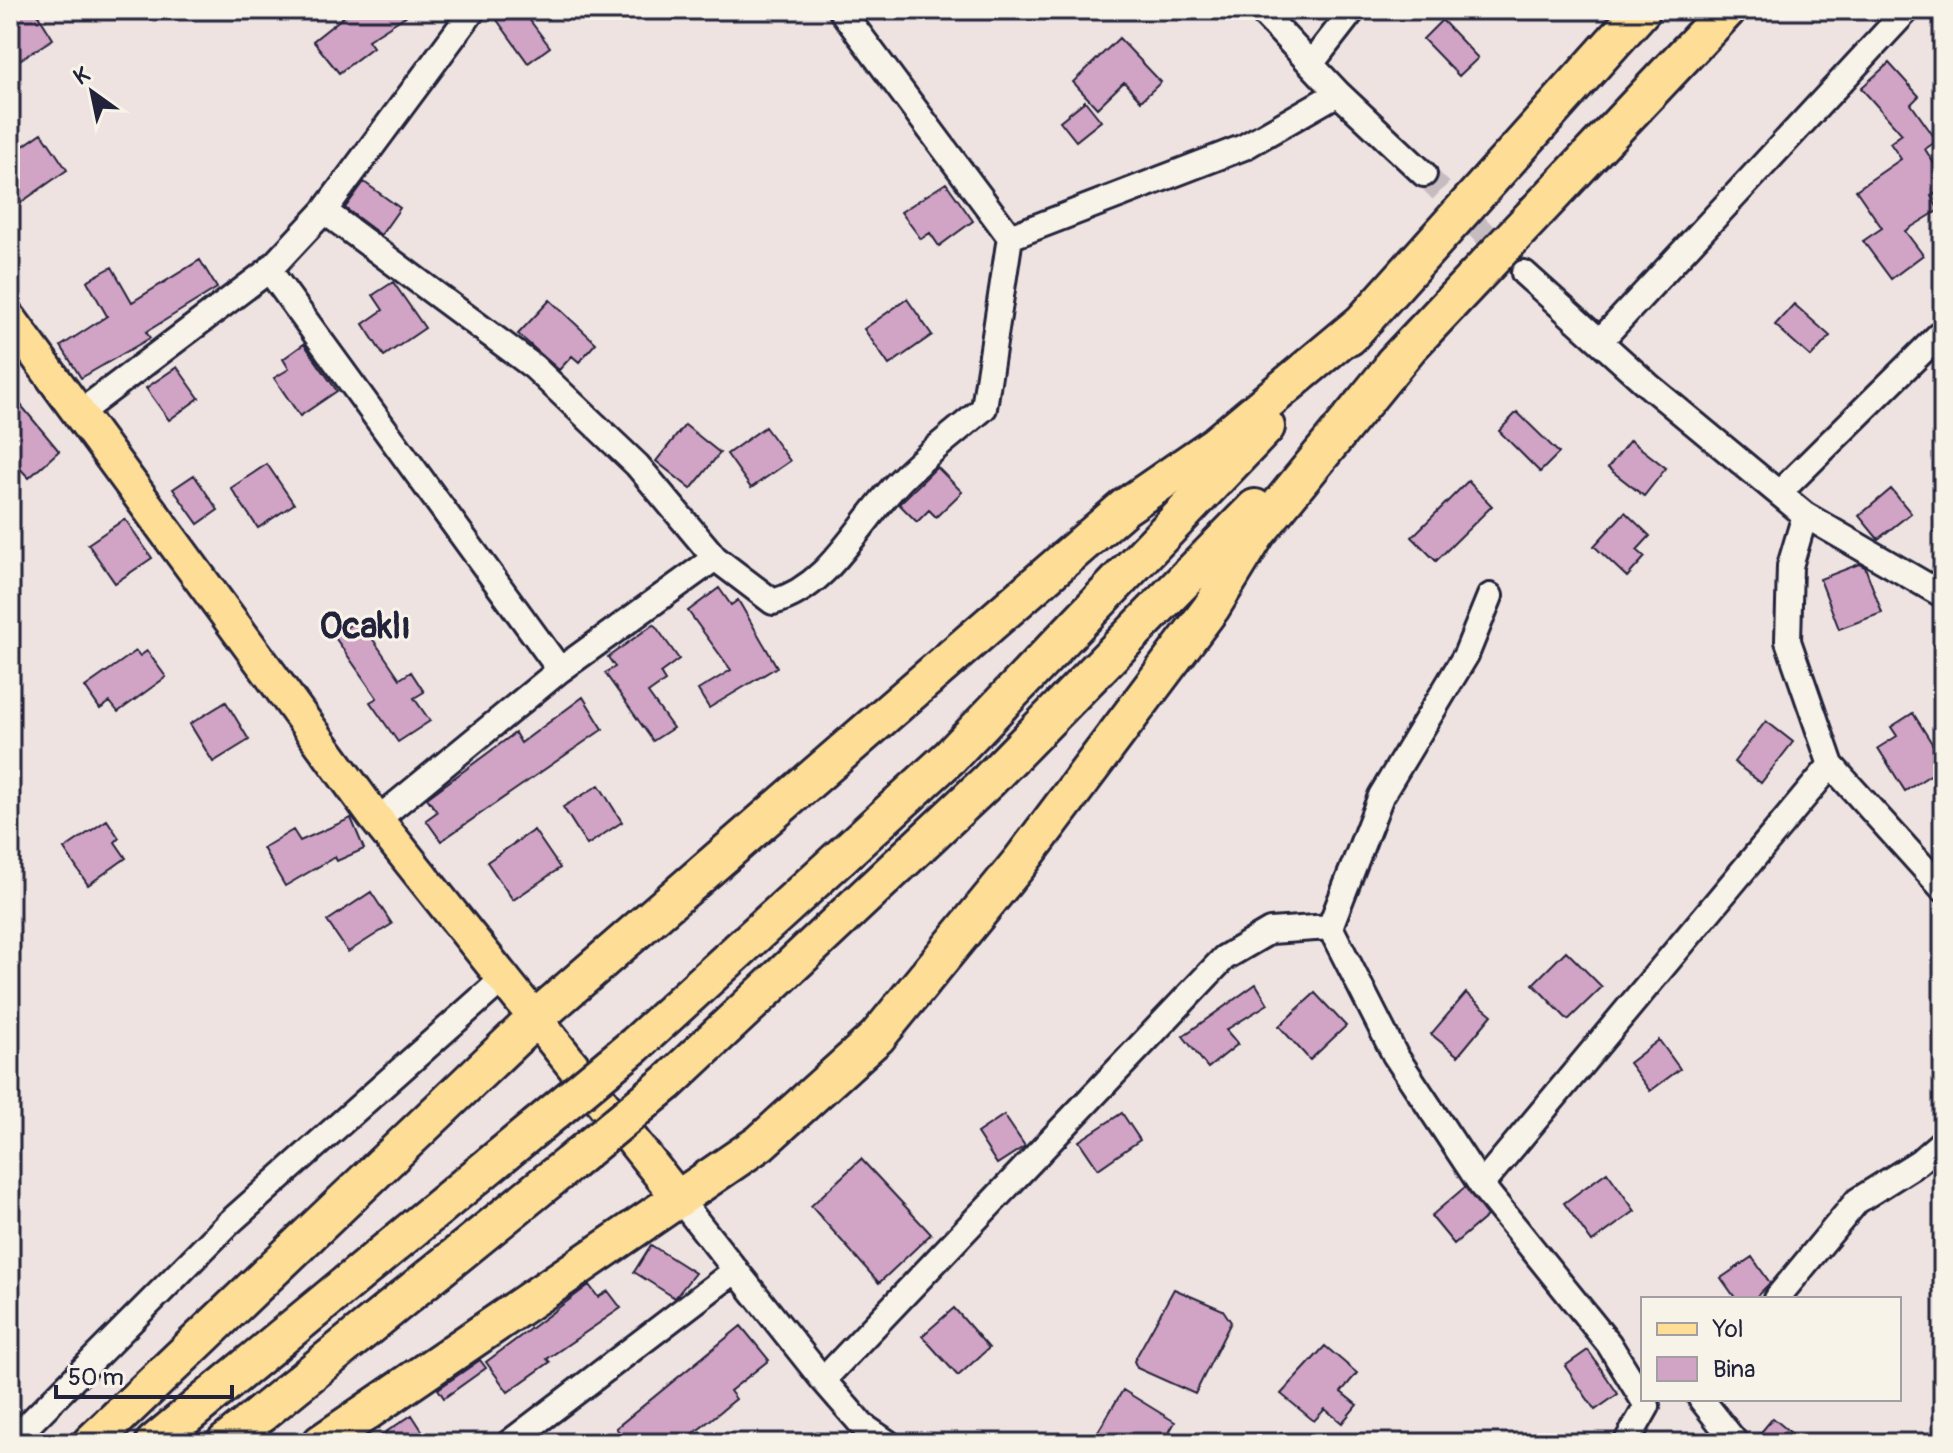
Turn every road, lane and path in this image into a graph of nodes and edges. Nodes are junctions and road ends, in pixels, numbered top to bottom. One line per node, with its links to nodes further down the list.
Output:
1 (473, 10): 11 (street)
2 (841, 10): 12 (street)
3 (1260, 10): 8 (street)
4 (1353, 10): 8 (street)
5 (1642, 10): 15 (highway)
6 (1727, 10): 19 (highway)
7 (1907, 10): 18 (street)
8 (1311, 64): 9 (street)
9 (1338, 93): 10 (street); 12 (street)
10 (1424, 174)
11 (324, 211): 13 (street); 23 (street)
12 (1010, 237): 23 (street)
13 (269, 270): 20 (street); 26 (street)
14 (1524, 273): 18 (street)
15 (1366, 319): 32 (highway); 44 (highway, bridge)
16 (13, 331): 20 (main road)
17 (1943, 331): 21 (street)
18 (1601, 340): 21 (street)
19 (1409, 347): 35 (highway); 45 (highway, bridge)
20 (78, 414): 28 (main road)
21 (1779, 493): 22 (street)
22 (1805, 515): 24 (street); 27 (street)
23 (715, 558): 26 (street)
24 (1943, 595)
25 (1490, 596): 30 (street)
26 (560, 670): 28 (street)
27 (1831, 765): 29 (street); 34 (street)
28 (377, 820): 31 (main road)
29 (1943, 889)
30 (1330, 927): 34 (street); 38 (street)
31 (504, 978): 32 (main road); 42 (street)
32 (536, 1018): 35 (main road); 43 (highway)
33 (1943, 1141): 37 (street)
34 (1481, 1185): 39 (street)
35 (680, 1200): 36 (street); 46 (highway)
36 (736, 1270): 38 (street); 47 (street)
37 (1778, 1297)
38 (823, 1380): 48 (street)
39 (1641, 1388)
40 (1703, 1401): 50 (street)
41 (1651, 1402): 49 (street)
42 (10, 1443)
43 (91, 1443)
44 (154, 1443)
45 (225, 1443)
46 (321, 1443)
47 (509, 1443)
48 (888, 1443)
49 (1626, 1443)
50 (1736, 1443)

